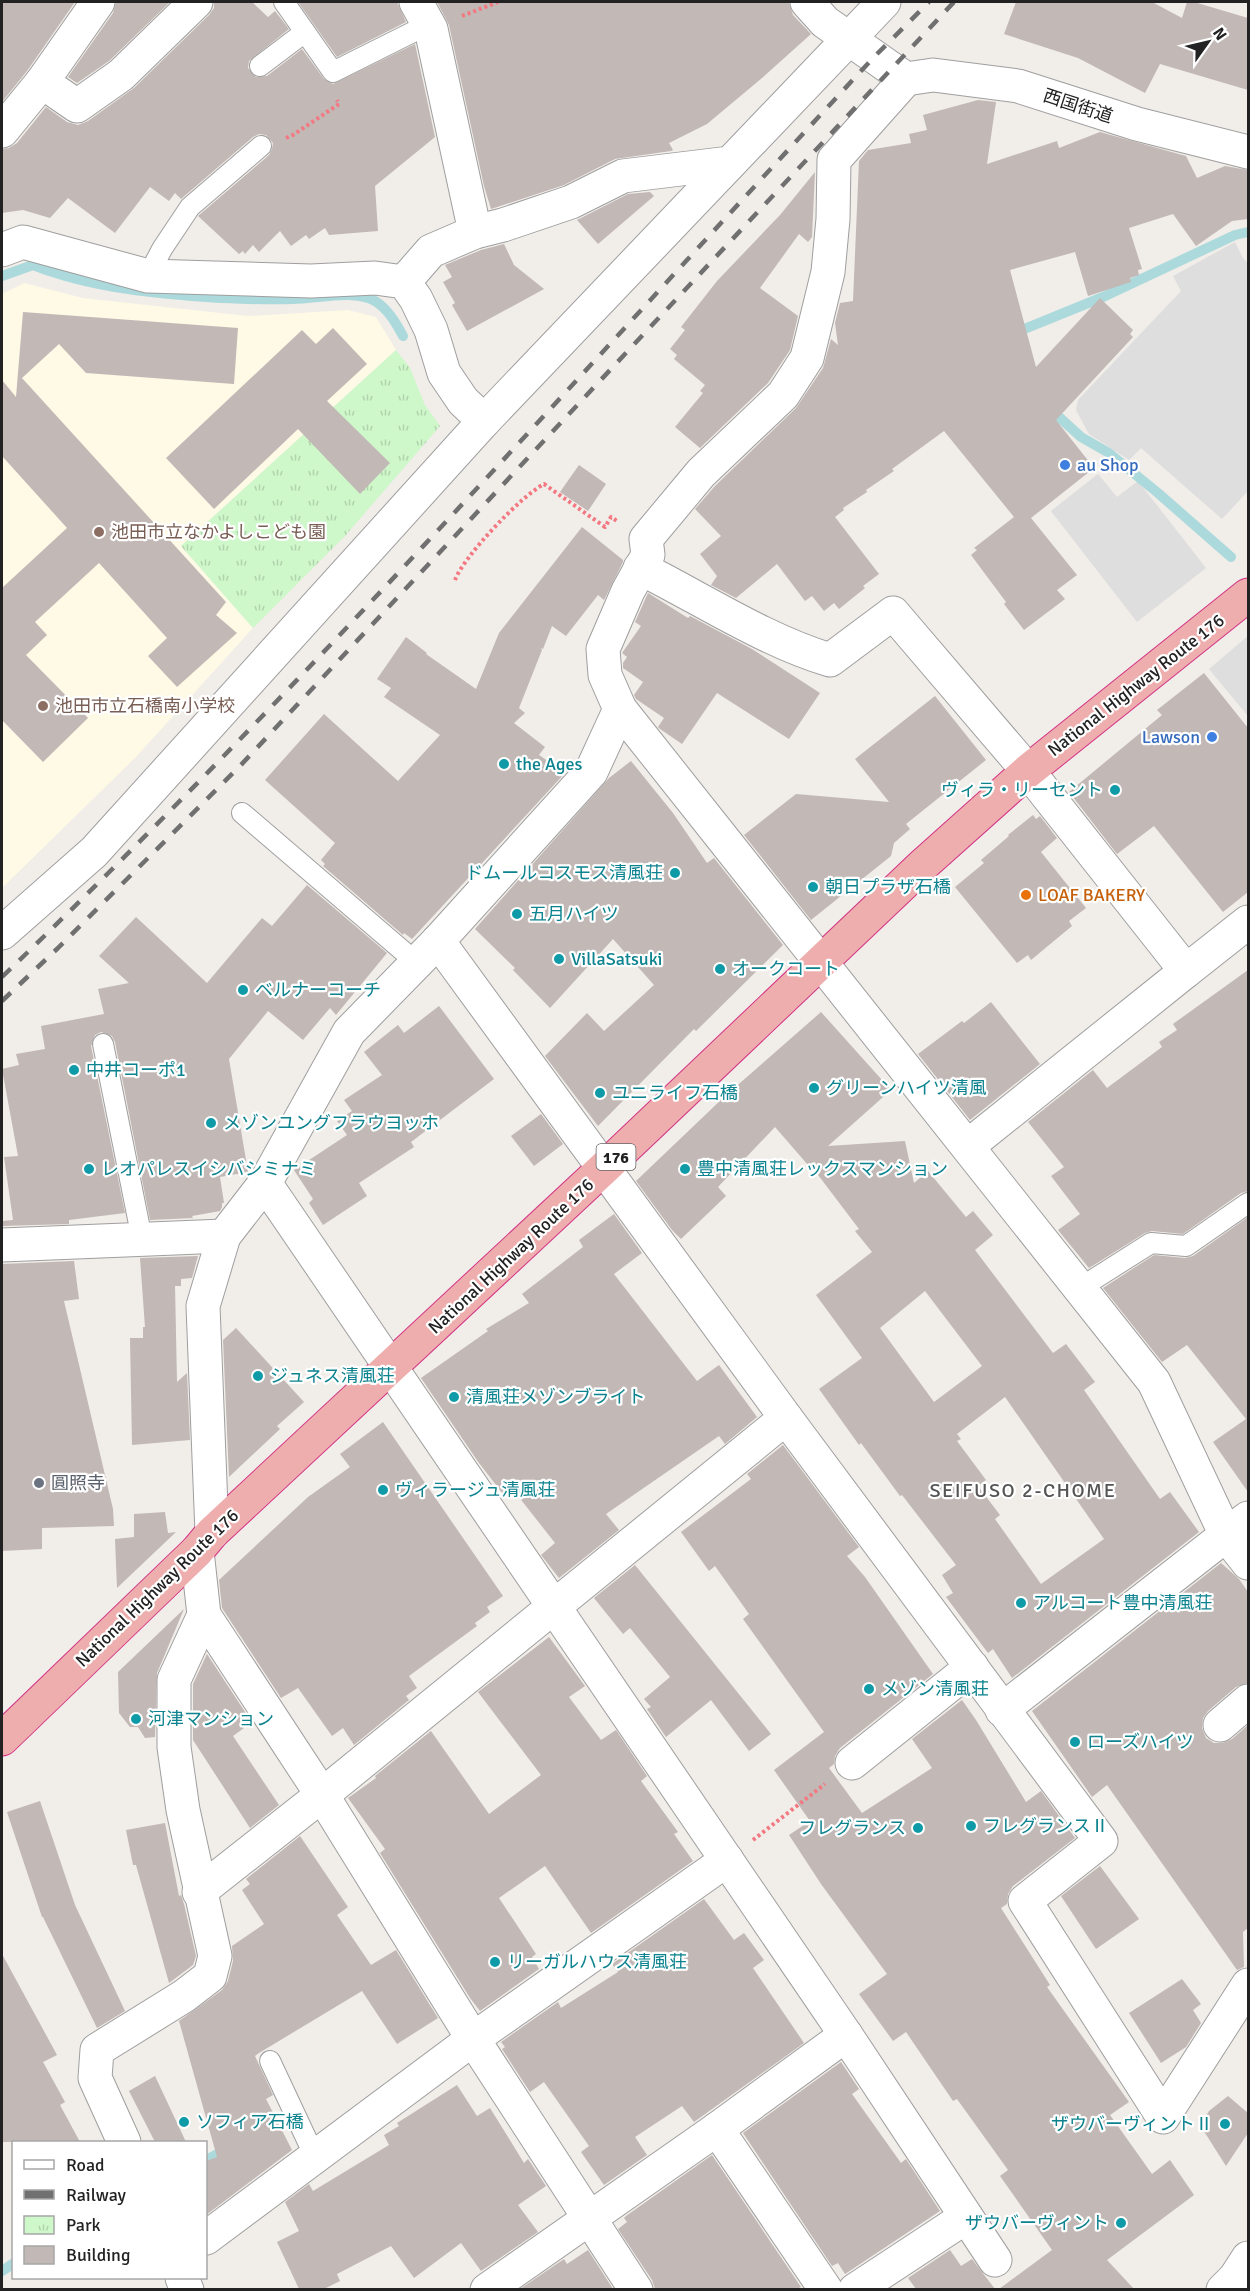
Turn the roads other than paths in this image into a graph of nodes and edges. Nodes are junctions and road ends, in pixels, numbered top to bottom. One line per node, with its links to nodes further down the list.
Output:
1 (98, 2): 11 (street)
2 (196, 2): 11 (street)
3 (284, 2): 7 (lane)
4 (807, 2): 8 (street)
5 (884, 2): 8 (street)
6 (423, 13): 7 (lane); 16 (street)
7 (305, 32): 9 (lane)
8 (849, 37): 10 (street); 15 (street)
9 (260, 66)
10 (906, 79): 14 (street, 西国街道); 21 (street)
11 (42, 82): 12 (street)
12 (2, 131)
13 (261, 146): 18 (lane)
14 (1248, 152)
15 (729, 163): 16 (street); 20 (street)
16 (475, 232): 19 (street)
17 (2, 250): 18 (street)
18 (148, 276): 19 (street)
19 (404, 282): 20 (street)
20 (484, 421): 27 (street)
21 (643, 554): 23 (street); 24 (street)
22 (1248, 595): 24 (highway, National Highway Route 176 / 176)
23 (620, 709): 28 (street); 29 (street)
24 (1028, 771): 29 (highway, National Highway Route 176 / 176); 30 (street)
25 (242, 813): 28 (lane)
26 (1248, 922): 30 (street)
27 (2, 933)
28 (427, 952): 33 (street); 34 (street)
29 (821, 962): 32 (street); 33 (highway, National Highway Route 176 / 176)
30 (1186, 971): 32 (street)
31 (104, 1044): 37 (lane)
32 (968, 1146): 39 (street)
33 (603, 1169): 40 (highway, National Highway Route 176 / 176); 41 (street)
34 (265, 1183): 36 (street); 40 (street)
35 (1248, 1203): 39 (lane)
36 (224, 1236): 37 (street); 43 (street)
37 (142, 1239): 38 (street)
38 (2, 1245)
39 (1080, 1288): 42 (street)
40 (391, 1368): 43 (highway, National Highway Route 176 / 176); 45 (street)
41 (786, 1418): 45 (street); 47 (street)
42 (1237, 1527): 44 (street); 49 (street)
43 (204, 1542): 46 (street); 51 (highway, National Highway Route 176 / 176)
44 (1248, 1563)
45 (552, 1606): 53 (street); 54 (street)
46 (204, 1615): 53 (street); 55 (street)
47 (972, 1667): 49 (street); 52 (street)
48 (1248, 1701): 50 (street)
49 (1002, 1710): 56 (street)
50 (1220, 1725)
51 (2, 1739)
52 (852, 1763)
53 (322, 1795): 55 (street); 58 (street)
54 (727, 1860): 57 (street); 58 (street)
55 (199, 1892): 61 (street)
56 (1248, 1985)
57 (846, 2035): 60 (street); 64 (street)
58 (473, 2039): 62 (street); 63 (street)
59 (270, 2061): 62 (lane)
60 (717, 2129): 63 (street); 69 (street)
61 (124, 2141)
62 (315, 2157): 65 (street)
63 (590, 2216): 67 (street); 68 (street)
64 (966, 2217): 66 (street); 70 (street)
65 (207, 2237)
66 (995, 2260)
67 (487, 2289)
68 (636, 2289)
69 (826, 2289)
70 (855, 2289)

